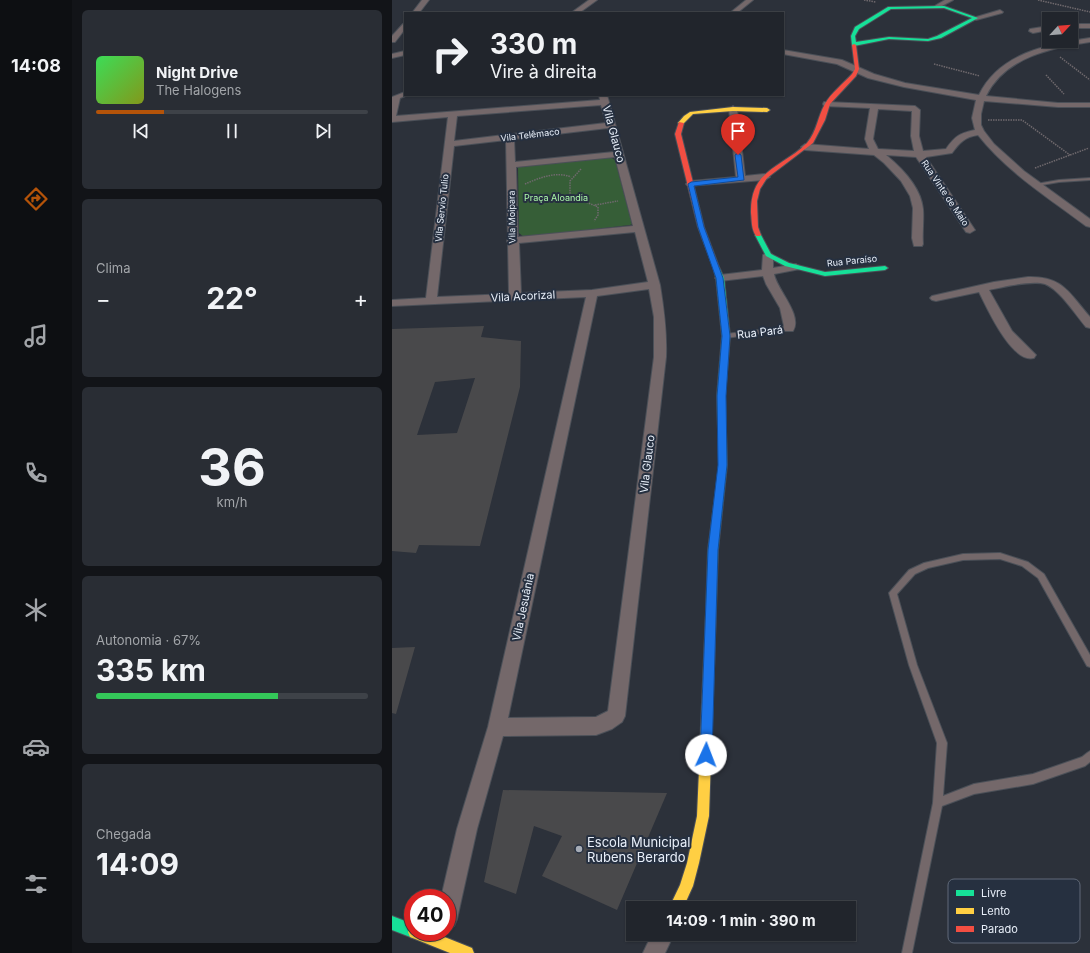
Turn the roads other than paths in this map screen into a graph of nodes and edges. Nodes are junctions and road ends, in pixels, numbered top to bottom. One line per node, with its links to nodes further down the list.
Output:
1 (426, 0): 6 (street)
2 (594, 0): 7 (street)
3 (750, 0): 8 (street)
4 (950, 0): 5 (street)
5 (936, 7): 10 (street); 18 (street)
6 (416, 12)
7 (576, 12)
8 (734, 12)
9 (1000, 12): 10 (street)
10 (976, 18): 18 (street)
11 (404, 26): 16 (street)
12 (1078, 26): 13 (street)
13 (1090, 26)
14 (1042, 29): 15 (street)
15 (1033, 31)
16 (392, 40)
17 (1090, 40): 25 (street)
18 (855, 44): 22 (street)
19 (784, 52): 22 (street)
20 (404, 53): 21 (street)
21 (393, 55)
22 (857, 69): 25 (street); 26 (street)
23 (402, 95): 34 (street)
24 (604, 98): 32 (street); 36 (street, Vila Glauco)
25 (981, 98): 28 (street); 37 (street)
26 (826, 104): 29 (street); 40 (street)
27 (1090, 105): 28 (street)
28 (1073, 106): 33 (street)
29 (874, 107): 41 (street); 43 (street, Rua Vinte de Maio)
30 (733, 108): 31 (street); 46 (street); 48 (street)
31 (767, 110)
32 (453, 114): 35 (street); 39 (street, Vila Servio Tulio)
33 (1090, 114)
34 (392, 116)
35 (392, 119)
36 (612, 125): 38 (street, Vila Telêmaco); 42 (street, Vila Glauco)
37 (980, 132): 43 (street); 49 (street)
38 (510, 137): 39 (street, Vila Telêmaco); 44 (street, Vila Moipara)
39 (449, 144): 65 (street, Vila Servio Tulio)
40 (805, 147): 41 (street); 45 (street)
41 (875, 152): 43 (street); 54 (street)
42 (619, 154): 44 (street); 51 (street, Vila Glauco)
43 (919, 154): 52 (street, Rua Vinte de Maio)
44 (511, 165): 53 (street, Vila Moipara)
45 (765, 177): 46 (street); 55 (street)
46 (741, 178): 48 (street)
47 (1090, 179): 49 (lane)
48 (691, 184): 59 (street)
49 (1036, 185): 50 (street)
50 (1090, 224)
51 (639, 228): 53 (street); 60 (street, Vila Glauco)
52 (970, 230)
53 (512, 241): 63 (street, Vila Moipara)
54 (918, 244)
55 (768, 255): 56 (street, Rua Paraíso); 58 (street, Rua Pará)
56 (796, 267): 57 (street, Rua Paraíso); 58 (street)
57 (885, 268)
58 (769, 272): 59 (street); 68 (street, Rua Pará)
59 (720, 278): 69 (street)
60 (654, 285): 62 (street, Vila Acorizal); 72 (street, Vila Glauco)
61 (983, 288): 64 (street); 67 (street); 70 (street)
62 (592, 293): 63 (street, Vila Acorizal); 72 (street, Vila Jesuânia)
63 (515, 296): 65 (street, Vila Acorizal)
64 (936, 298)
65 (432, 301): 66 (street, Vila Acorizal)
66 (392, 303)
67 (1090, 324)
68 (789, 328): 69 (lane, Rua Pará)
69 (726, 336): 76 (street)
70 (1030, 355)
71 (1090, 663): 74 (lane)
72 (497, 727): 75 (street, Vila Jesuânia)
73 (1090, 756): 74 (lane)
74 (938, 803): 83 (lane)
75 (454, 889)
76 (680, 901)
77 (392, 923): 78 (street)
78 (404, 928)
79 (449, 941): 81 (street)
80 (660, 941): 82 (street)
81 (467, 953)
82 (654, 953)
83 (907, 953)

